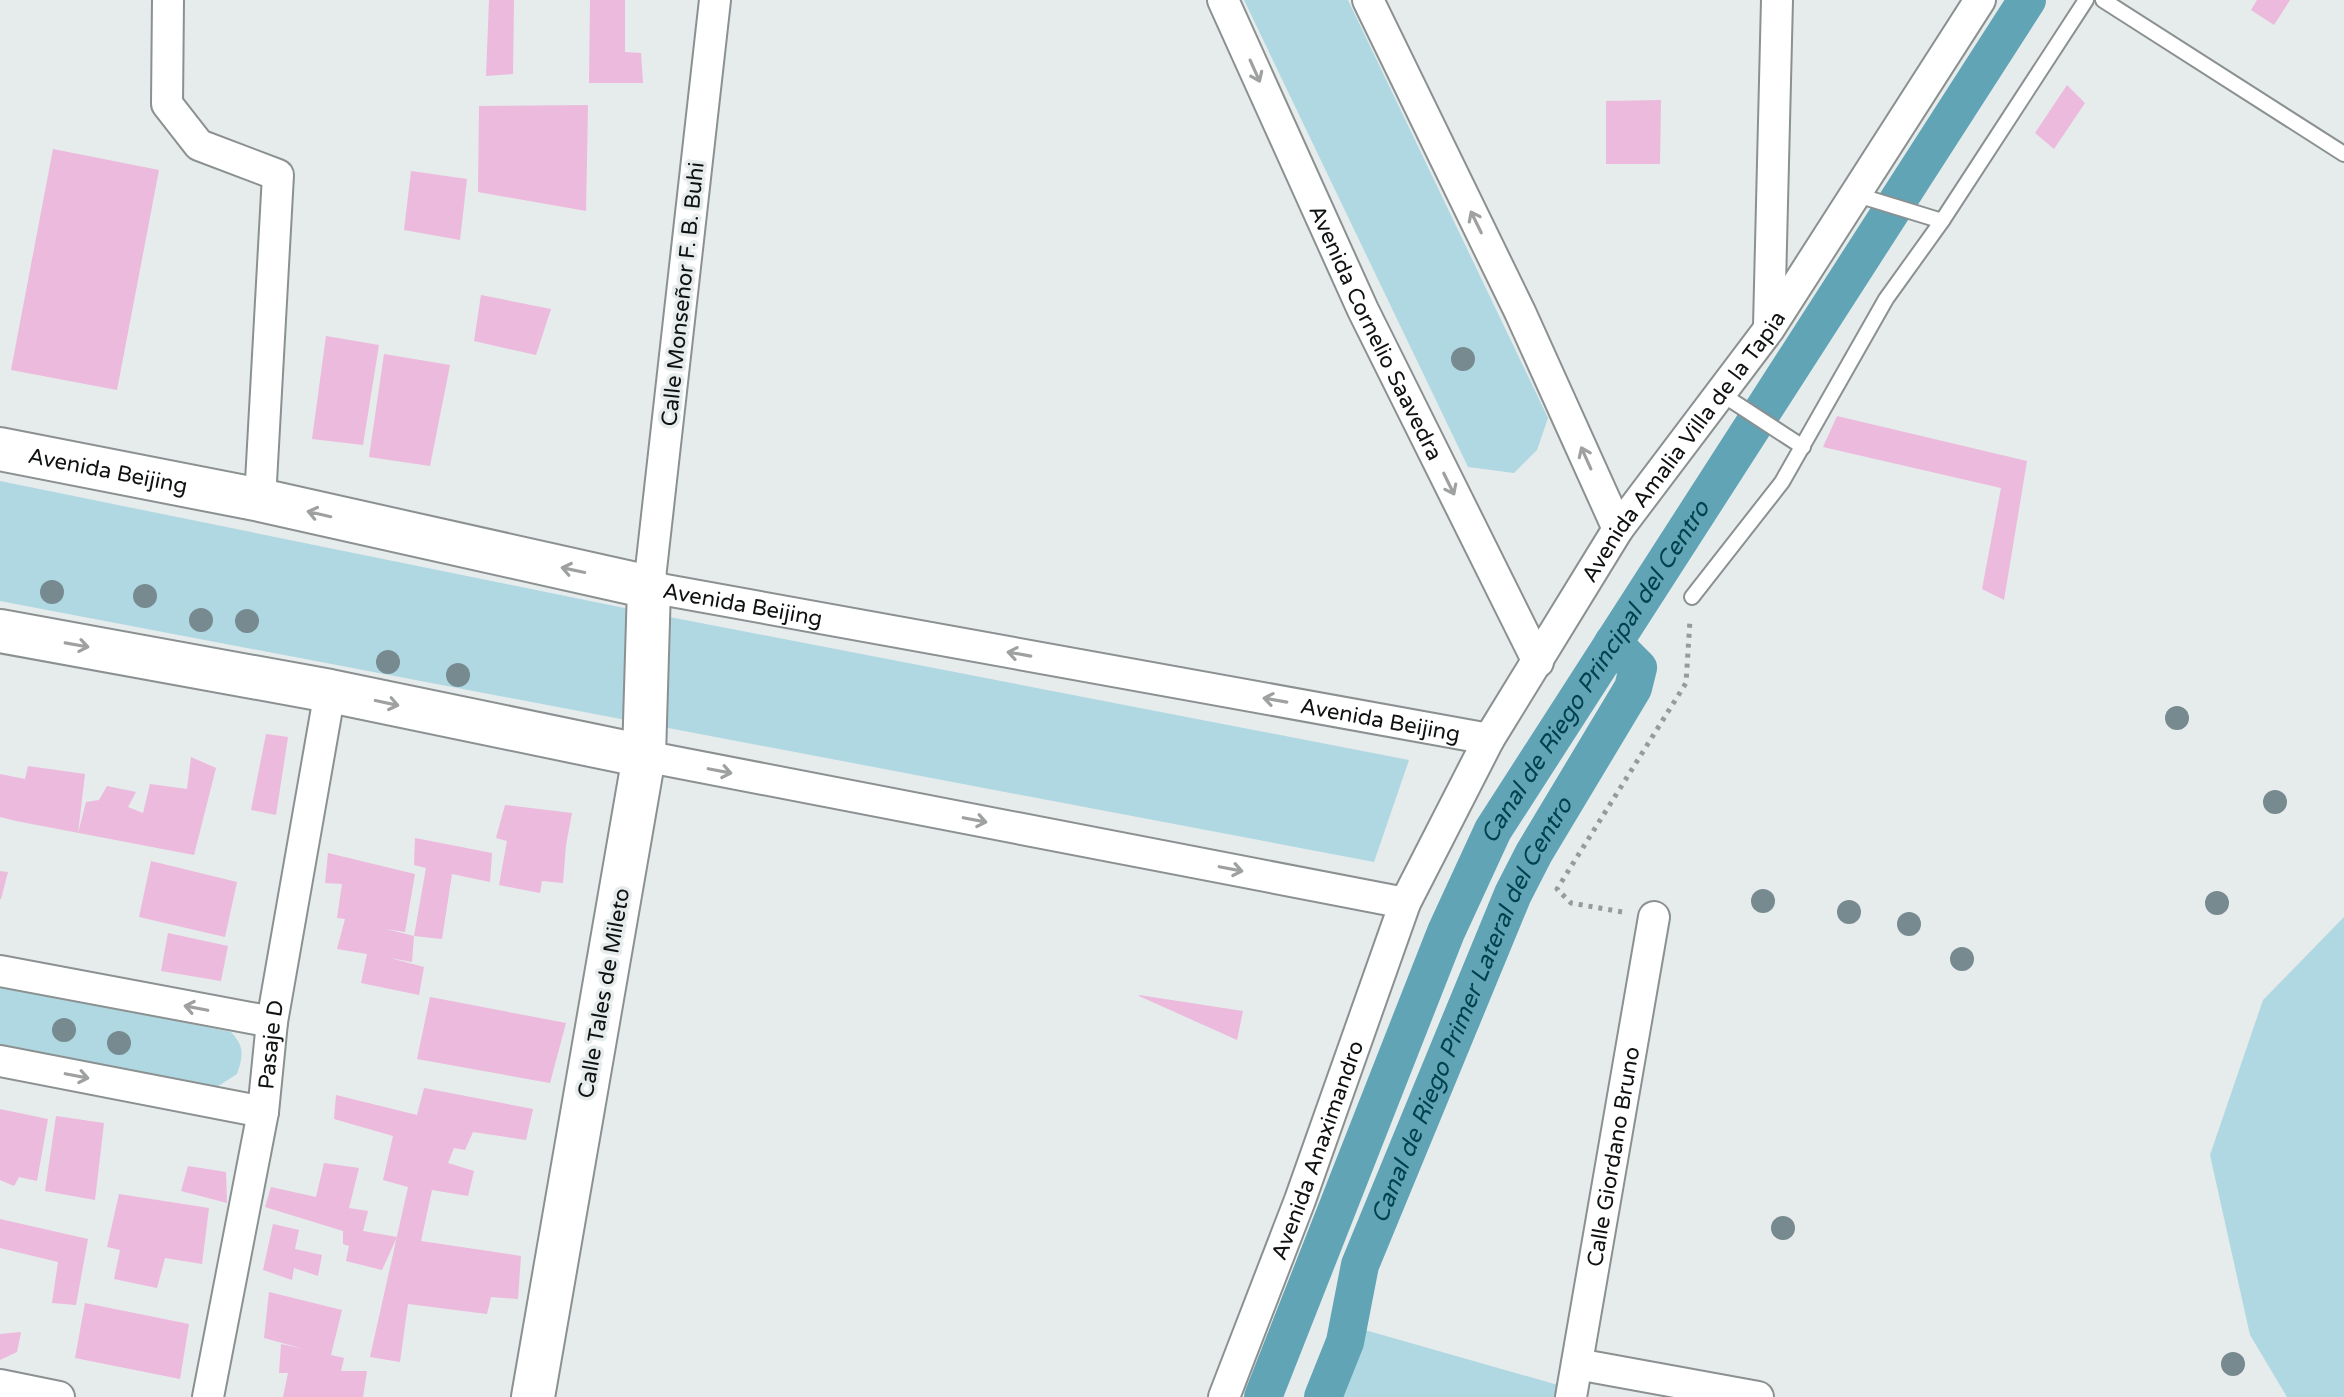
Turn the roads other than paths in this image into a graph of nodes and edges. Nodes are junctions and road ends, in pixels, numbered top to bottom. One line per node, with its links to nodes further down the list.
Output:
1 (168, 0): 16 (street)
2 (715, 0): 18 (street, Calle Monseñor F. B. Buhi)
3 (1223, 0): 21 (street, Avenida Cornelio Saavedra, one-way to 21)
4 (1368, 0): 17 (street, one-way to 4)
5 (1777, 0): 12 (street)
6 (1980, 0): 10 (street, Avenida Amalia Villa de la Tapia)
7 (2086, 0): 11 (lane)
8 (2103, 0): 9 (lane)
9 (2344, 154)
10 (1854, 194): 11 (lane); 12 (street, Avenida Amalia Villa de la Tapia)
11 (1935, 219): 14 (lane)
12 (1769, 329): 13 (street, Avenida Amalia Villa de la Tapia)
13 (1732, 400): 14 (lane); 17 (street, Avenida Amalia Villa de la Tapia)
14 (1803, 447): 19 (lane)
15 (0, 449): 16 (street, Avenida Beijing)
16 (260, 500): 18 (street, Avenida Beijing, one-way to 16)
17 (1618, 529): 21 (street, Avenida Amalia Villa de la Tapia)
18 (649, 587): 23 (street, Avenida Beijing, one-way to 18); 24 (street, Calle Tales de Mileto)
19 (1692, 597)
20 (0, 631): 22 (street, one-way to 22)
21 (1538, 662): 23 (street, Avenida Amalia Villa de la Tapia)
22 (330, 691): 24 (street, one-way to 24); 28 (street, Pasaje D)
23 (1489, 739): 25 (street, Avenida Amalia Villa de la Tapia)
24 (644, 756): 25 (street, one-way to 25); 35 (street, Calle Tales de Mileto)
25 (1405, 903): 36 (street, Avenida Anaximandro)
26 (1654, 917): 31 (street, Calle Giordano Bruno)
27 (0, 971): 28 (street, one-way to 27)
28 (272, 1022): 30 (street, Pasaje D)
29 (0, 1061): 30 (street, one-way to 30)
30 (263, 1112): 34 (street, Pasaje D)
31 (1577, 1364): 37 (street, Calle Giordano Bruno); 38 (street)
32 (0, 1385): 33 (street)
33 (59, 1397)
34 (208, 1397)
35 (533, 1397)
36 (1224, 1397)
37 (1571, 1397)
38 (1758, 1397)

